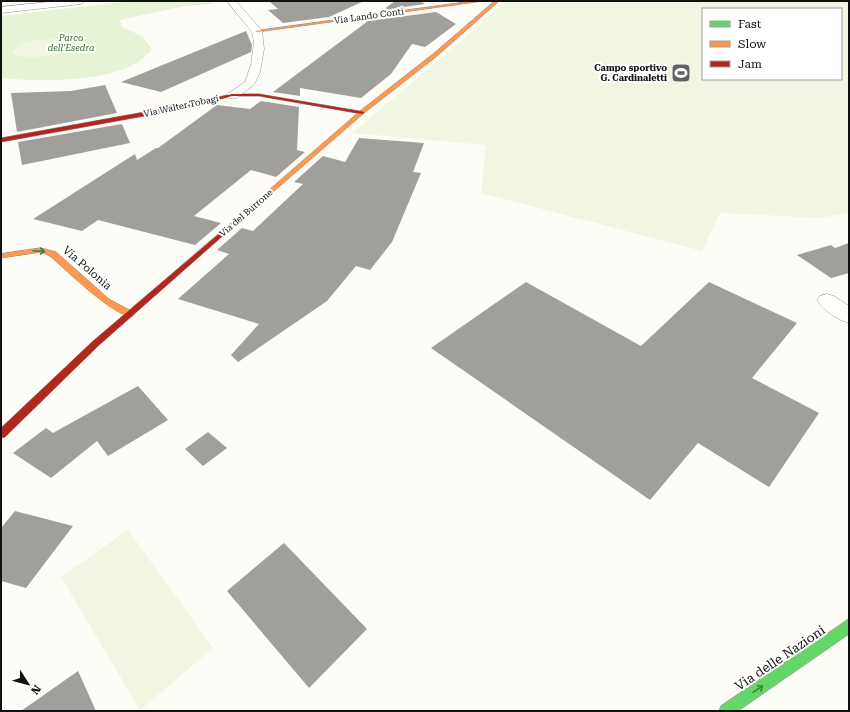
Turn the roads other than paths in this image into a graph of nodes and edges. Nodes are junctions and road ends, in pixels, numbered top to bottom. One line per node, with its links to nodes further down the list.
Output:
1 (80, 1): 5 (street)
2 (231, 1): 6 (street)
3 (481, 1): 6 (street, Via Lando Conti)
4 (497, 1): 8 (street, Via del Burrone)
5 (1, 10)
6 (257, 31): 7 (street)
7 (232, 95): 8 (street, Via Walter Tobagi); 9 (street, Via Walter Tobagi)
8 (362, 112): 12 (street, Via del Burrone)
9 (1, 140)
10 (1, 256): 12 (street, Via Polonia, one-way to 12)
11 (827, 300): 13 (street)
12 (130, 314): 14 (street, Via del Burrone)
13 (849, 316)
14 (1, 434)
15 (849, 626): 16 (street, Via delle Nazioni, one-way to 15)
16 (726, 711)

